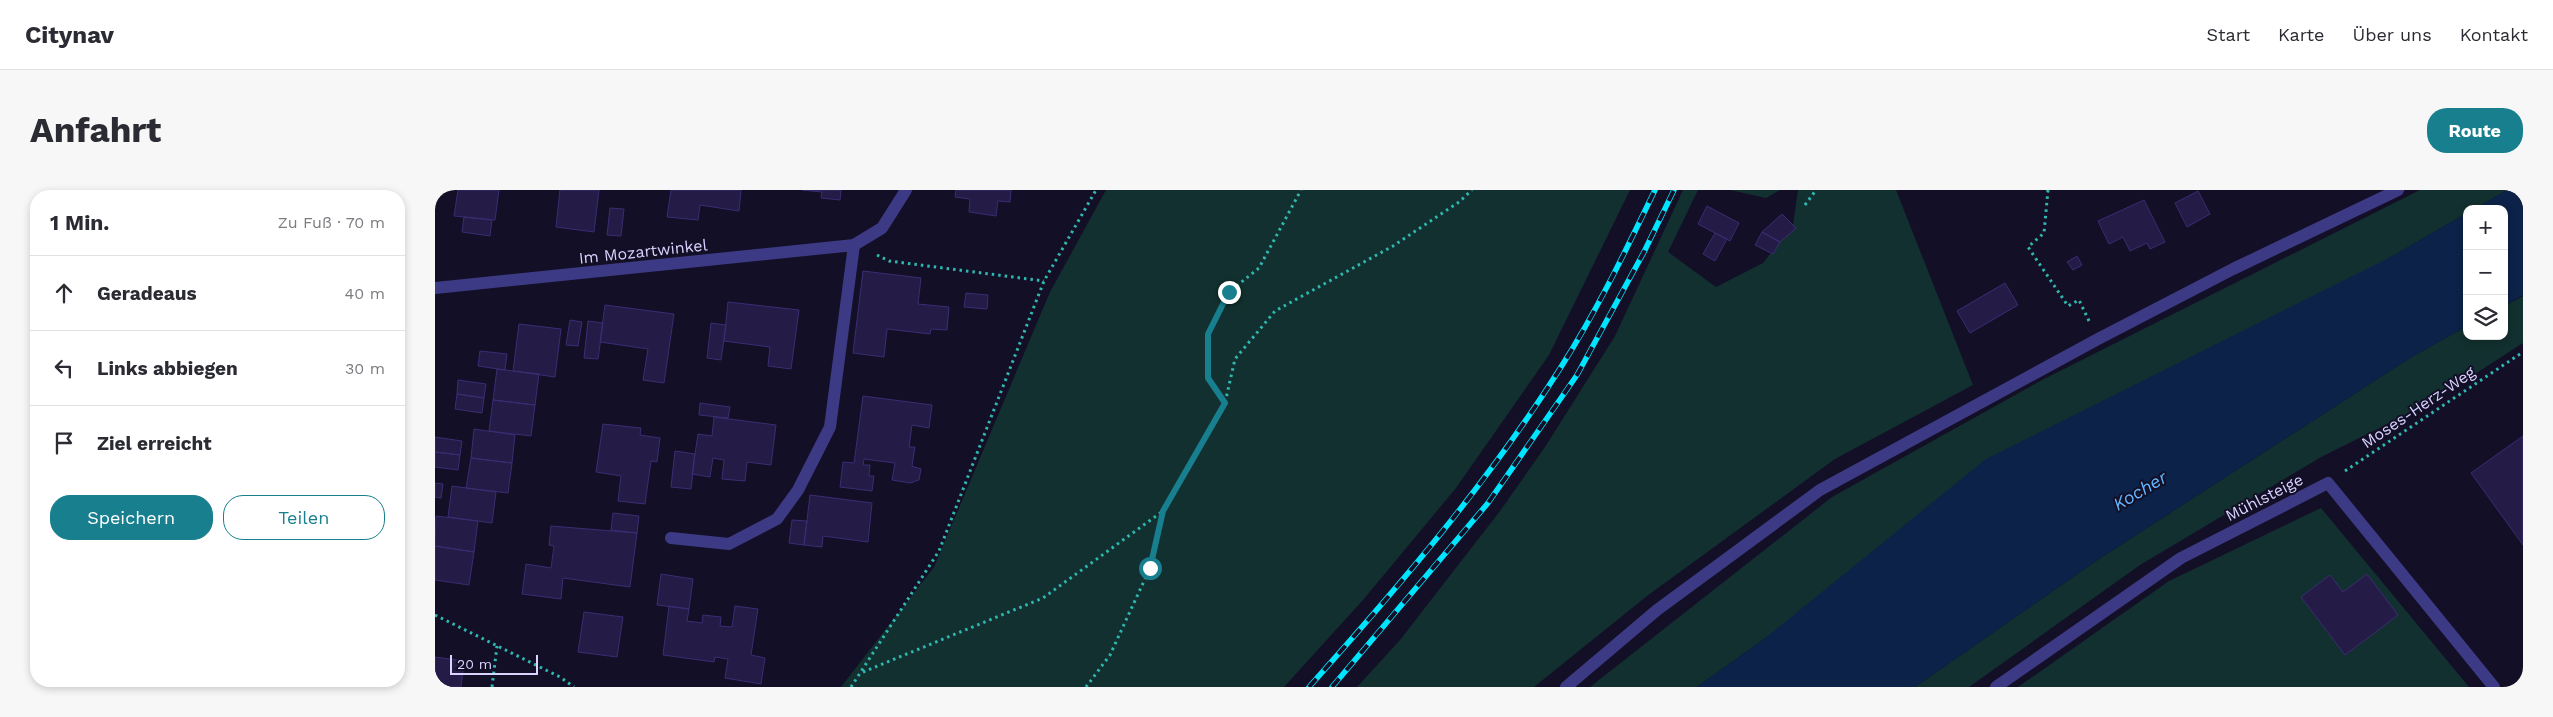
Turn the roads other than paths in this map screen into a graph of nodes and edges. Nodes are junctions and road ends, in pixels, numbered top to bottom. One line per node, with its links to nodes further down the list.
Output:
1 (906, 190): 3 (street, Im Mozartwinkel)
2 (2398, 190): 6 (street)
3 (854, 245): 4 (street, Im Mozartwinkel); 5 (street)
4 (435, 288)
5 (671, 538)
6 (1566, 687)
7 (1996, 687): 8 (street, Mühlsteige)
8 (2494, 687)

